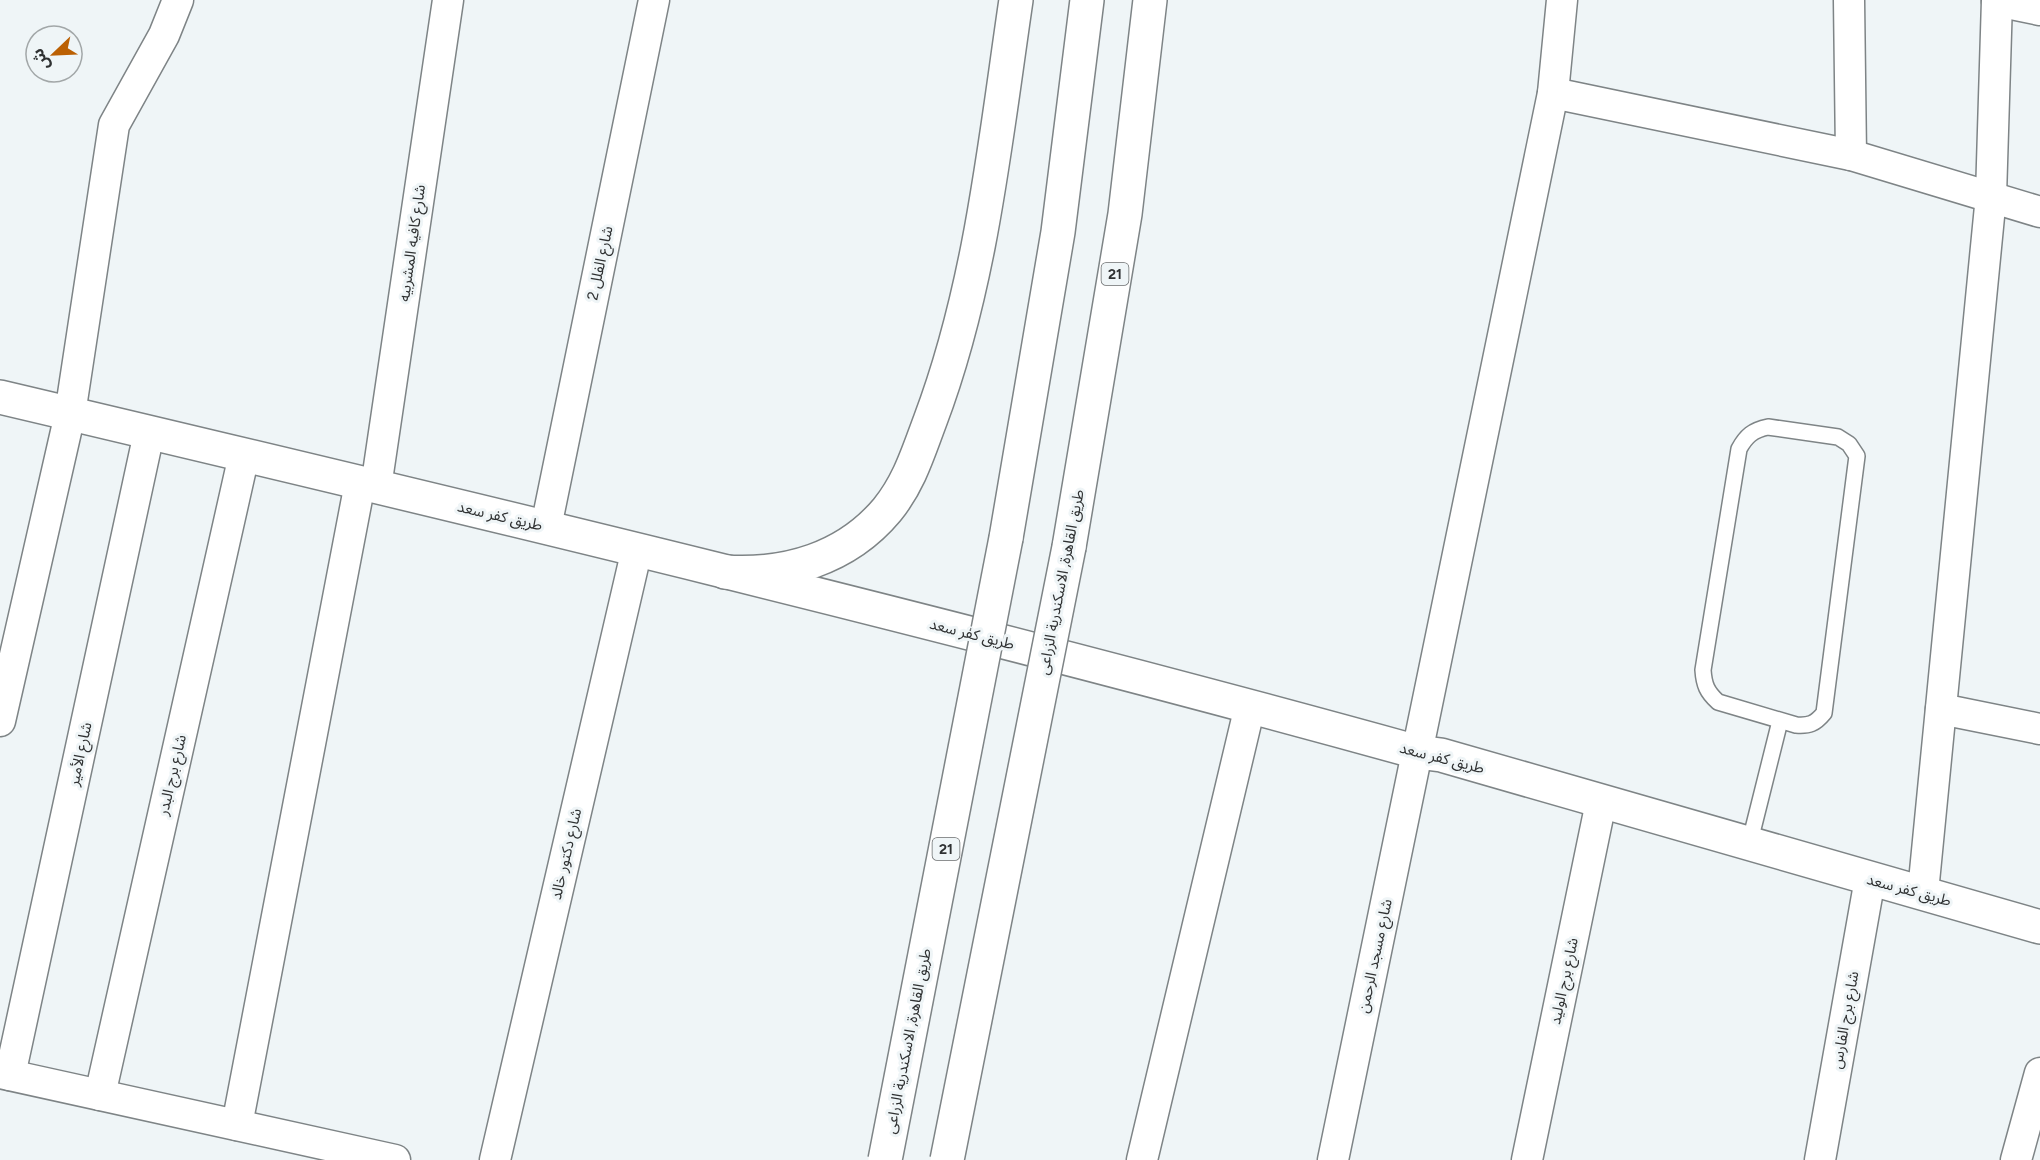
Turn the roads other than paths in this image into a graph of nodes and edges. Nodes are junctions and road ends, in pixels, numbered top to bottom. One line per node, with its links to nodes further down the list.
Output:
1 (178, 0): 16 (street)
2 (448, 0): 19 (street, شارع كافيه المشربيه)
3 (654, 0): 20 (street, شارع الفلل 2)
4 (1016, 0): 22 (main road)
5 (1087, 0): 40 (main road, طريق القاهرة, الاسكندرية الزراعى / 21, bridge)
6 (1150, 0): 41 (main road, طريق القاهرة, الاسكندرية الزراعى / 21, bridge)
7 (1562, 0): 11 (street, شارع مسجد الرحمن)
8 (1849, 0): 12 (street)
9 (1997, 0): 10 (street); 13 (street)
10 (2040, 10)
11 (1552, 93): 12 (street); 28 (street, شارع مسجد الرحمن)
12 (1851, 155): 13 (street)
13 (1991, 196): 14 (street); 24 (street)
14 (2040, 212)
15 (0, 397): 16 (main road, طريق كفر سعد)
16 (70, 414): 17 (main road, طريق كفر سعد); 25 (street)
17 (149, 433): 18 (main road, طريق كفر سعد); 34 (street, شارع الأمير)
18 (244, 455): 19 (main road, طريق كفر سعد); 36 (street, شارع برج البدر)
19 (368, 485): 20 (main road, طريق كفر سعد); 37 (street, شارع كافيه المشربيه)
20 (546, 527): 21 (main road, طريق كفر سعد)
21 (638, 549): 22 (main road, طريق كفر سعد); 39 (street, شارع دكتور خالد)
22 (724, 572): 23 (main road, طريق كفر سعد)
23 (1250, 706): 28 (main road, طريق كفر سعد); 42 (street)
24 (1941, 709): 27 (street); 32 (street)
25 (0, 721)
26 (1780, 721): 26 (lane); 30 (lane)
27 (2040, 729)
28 (1417, 752): 29 (main road, طريق كفر سعد); 43 (street, شارع مسجد الرحمن)
29 (1601, 802): 30 (main road, طريق كفر سعد); 44 (street, شارع برج الوليد)
30 (1749, 845): 31 (main road, طريق كفر سعد)
31 (1870, 879): 32 (main road, طريق كفر سعد); 45 (street, شارع برج الفارس)
32 (1923, 892): 33 (main road, طريق كفر سعد)
33 (2040, 927)
34 (5, 1074): 36 (street)
35 (2040, 1074): 46 (street)
36 (100, 1095): 37 (street)
37 (237, 1125): 38 (street)
38 (395, 1160)
39 (495, 1160)
40 (885, 1160)
41 (947, 1160)
42 (1142, 1160)
43 (1333, 1160)
44 (1527, 1160)
45 (1820, 1160)
46 (2016, 1160)

